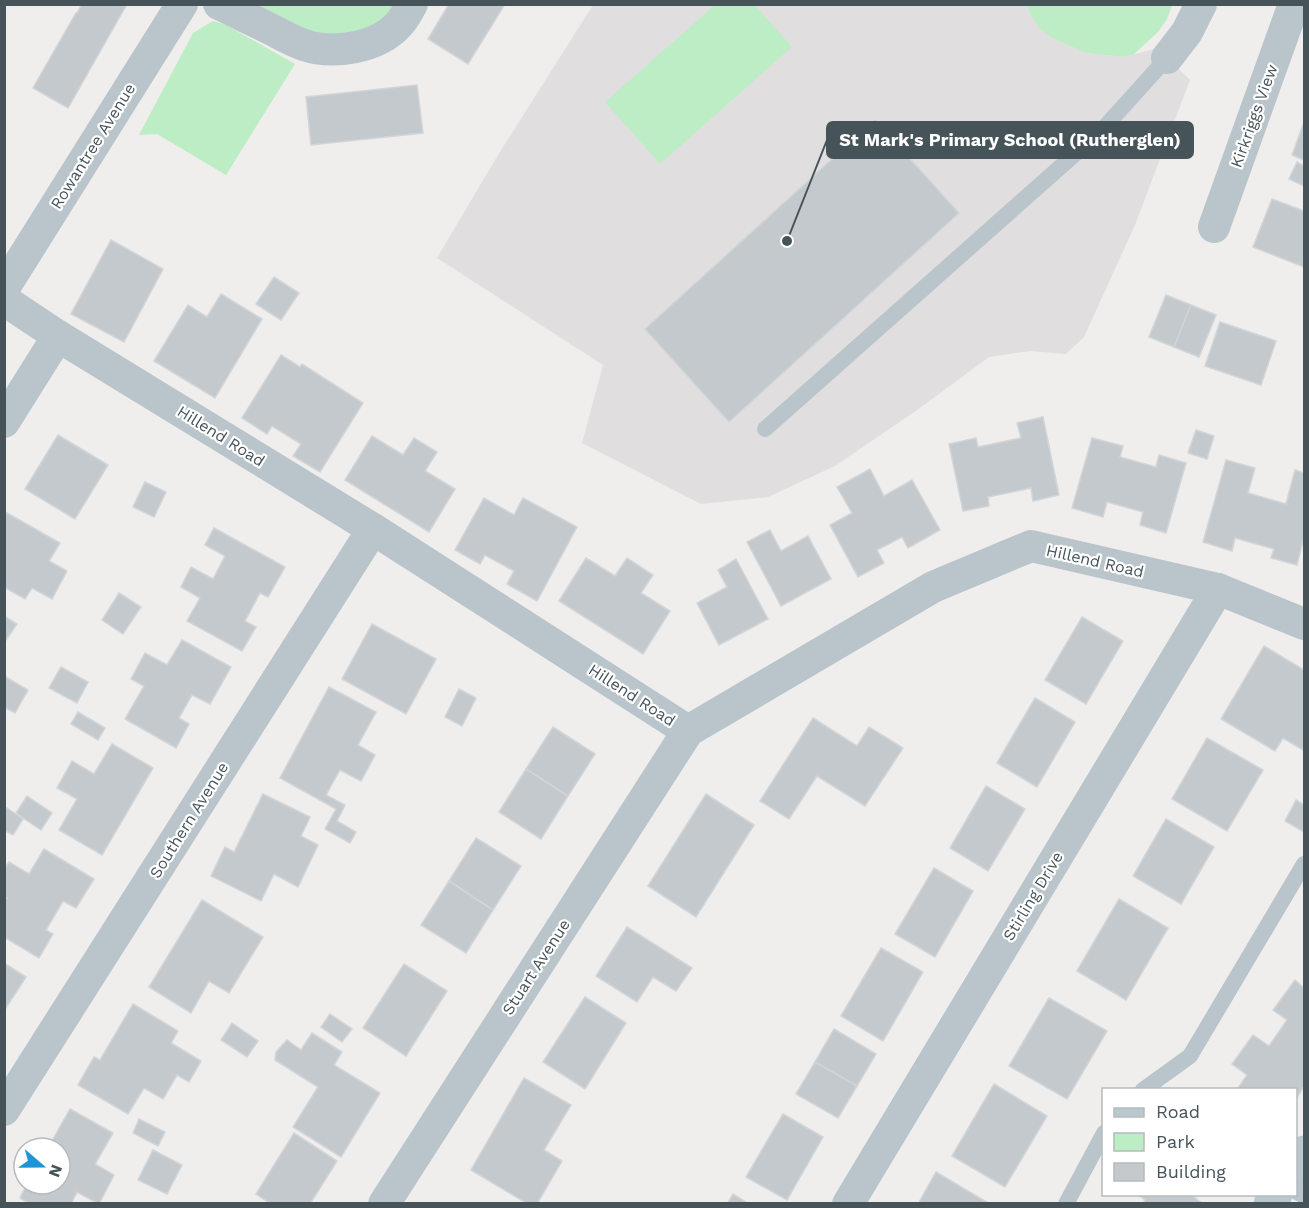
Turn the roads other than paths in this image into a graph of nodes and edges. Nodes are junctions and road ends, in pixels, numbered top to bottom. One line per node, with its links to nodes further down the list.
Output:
1 (182, 4): 8 (street, Rowantree Avenue)
2 (219, 4): 3 (street)
3 (412, 4)
4 (1201, 4): 6 (street)
5 (1294, 4): 7 (street, Kirkriggs View)
6 (1167, 58): 12 (lane)
7 (1214, 227)
8 (4, 288)
9 (4, 300): 10 (street, Hillend Road)
10 (58, 336): 11 (street); 13 (street, Hillend Road)
11 (4, 422)
12 (765, 429)
13 (373, 529): 16 (street, Hillend Road); 19 (street, Southern Avenue)
14 (1218, 589): 15 (street, Hillend Road); 16 (street, Hillend Road); 22 (street, Stirling Drive)
15 (1305, 624)
16 (688, 731): 21 (street, Stuart Avenue)
17 (1305, 864): 18 (lane)
18 (1144, 1088)
19 (4, 1110)
20 (1102, 1137): 23 (lane)
21 (384, 1203)
22 (848, 1203)
23 (1066, 1203)

